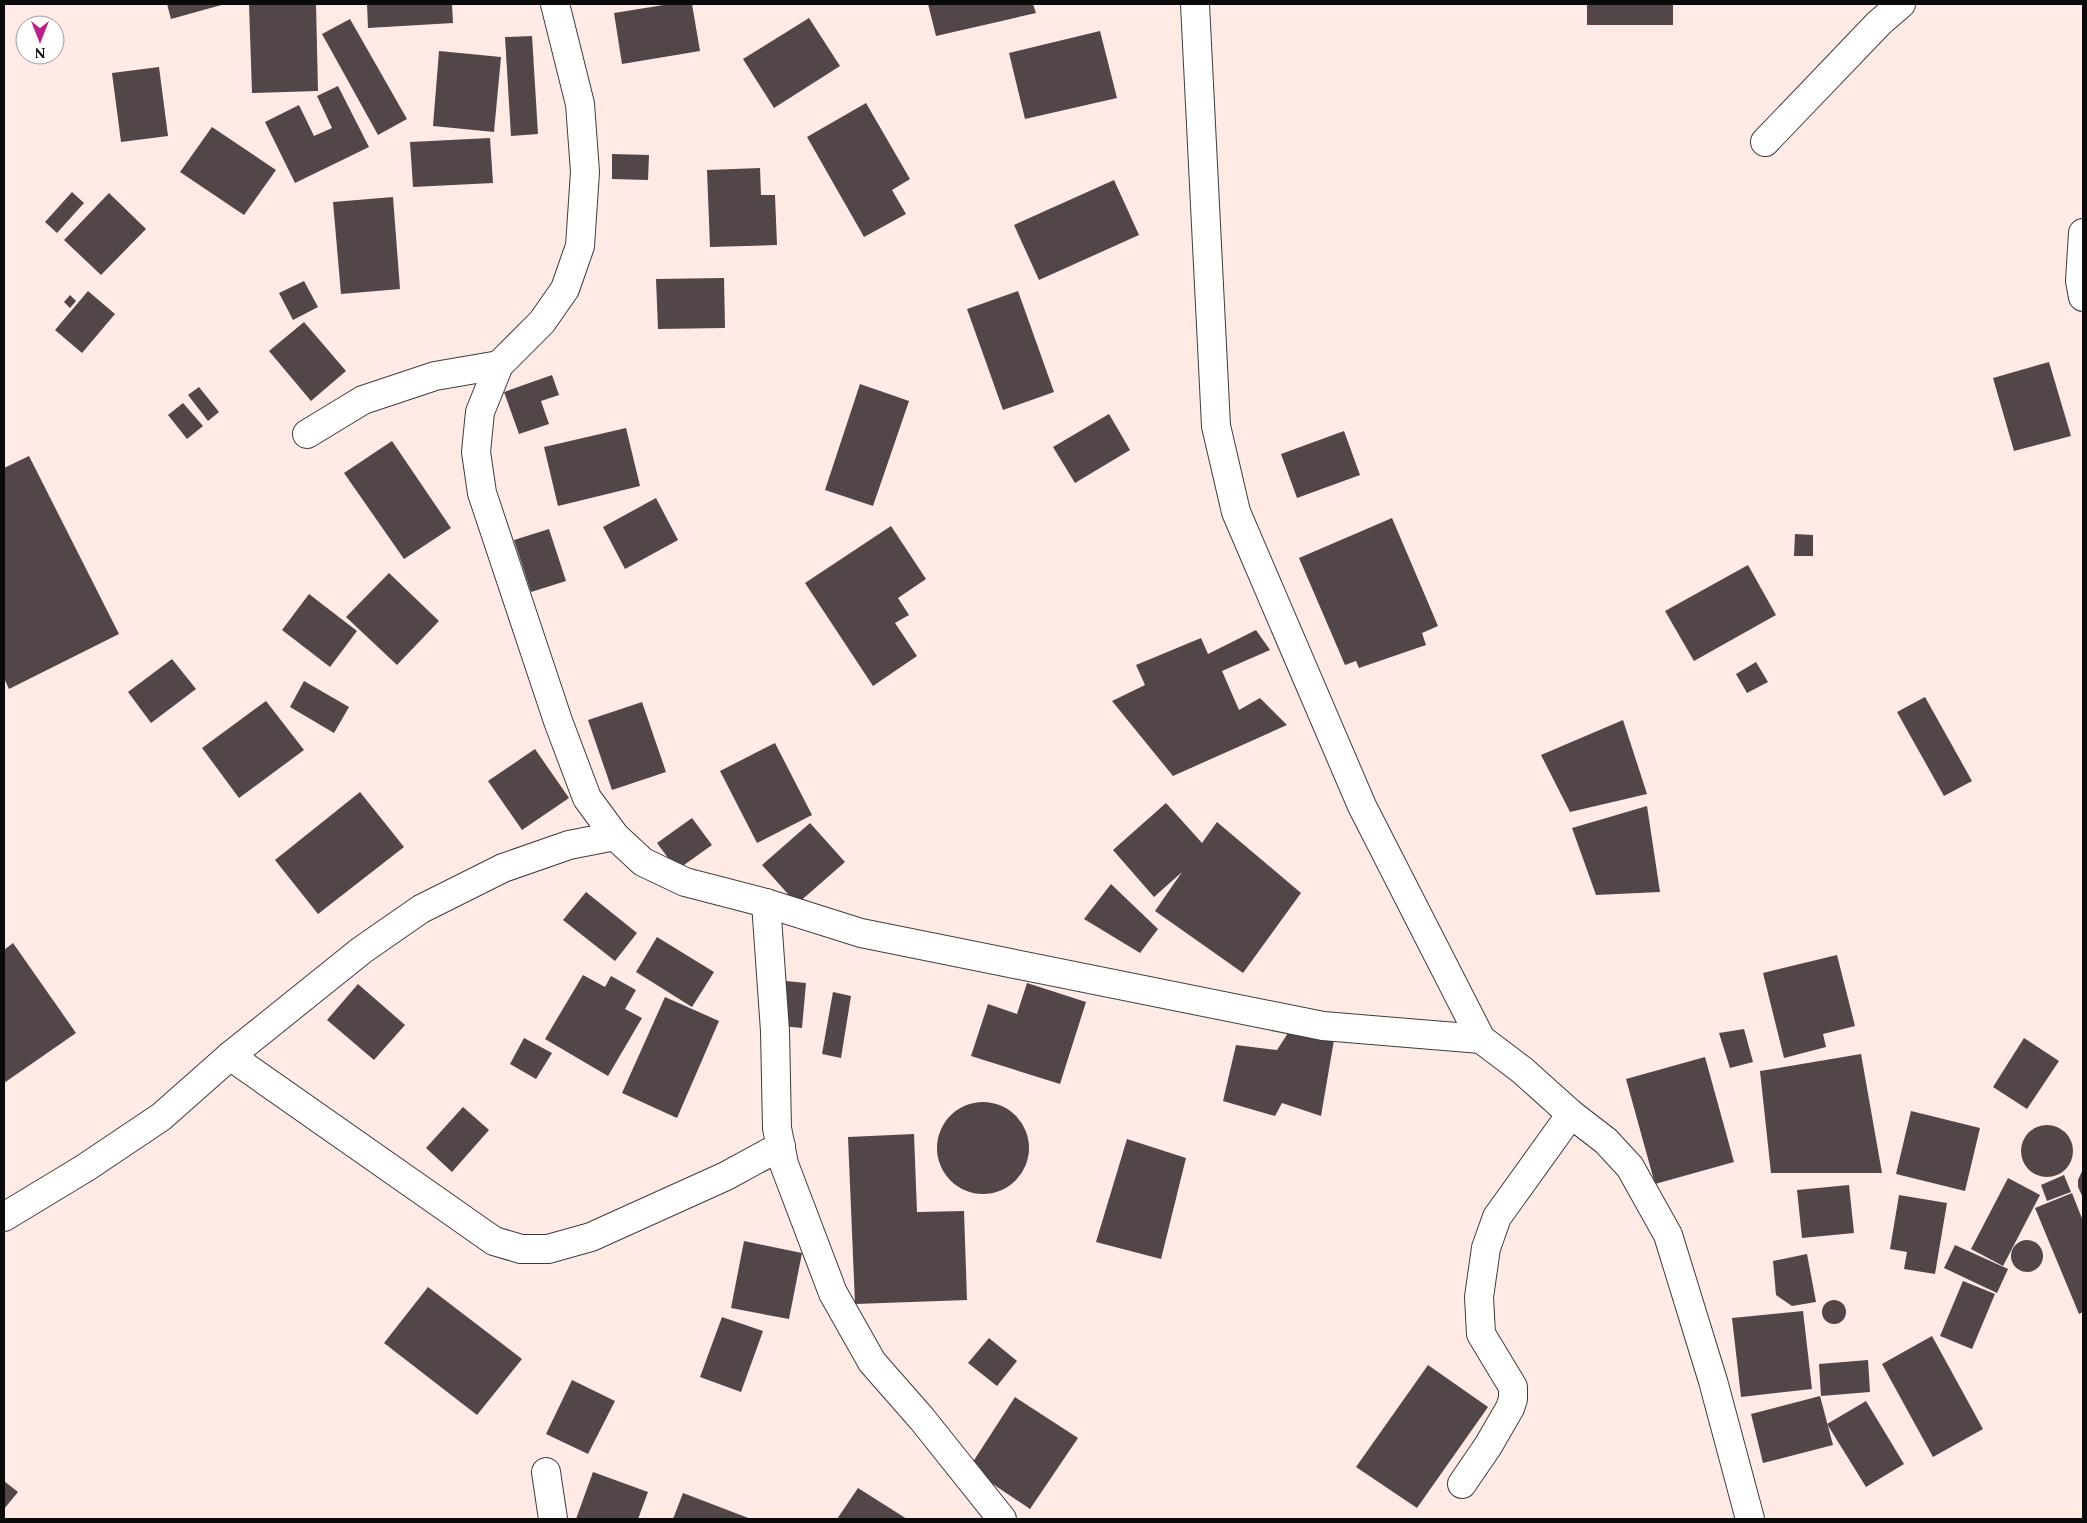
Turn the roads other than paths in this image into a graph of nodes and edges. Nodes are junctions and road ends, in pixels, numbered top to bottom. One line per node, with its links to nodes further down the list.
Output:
1 (555, 4): 7 (street)
2 (1195, 4): 11 (street)
3 (1901, 4): 4 (street)
4 (1765, 142)
5 (2083, 233): 6 (street)
6 (2083, 297)
7 (499, 365): 8 (street); 9 (street)
8 (307, 434)
9 (615, 836): 10 (street); 12 (street)
10 (766, 903): 11 (street); 14 (street)
11 (1481, 1039): 13 (street)
12 (230, 1056): 14 (street); 15 (street)
13 (1571, 1114): 17 (street); 20 (street)
14 (781, 1146): 19 (street)
15 (4, 1217)
16 (546, 1472): 18 (street)
17 (1462, 1484)
18 (553, 1519)
19 (1002, 1519)
20 (1750, 1519)

